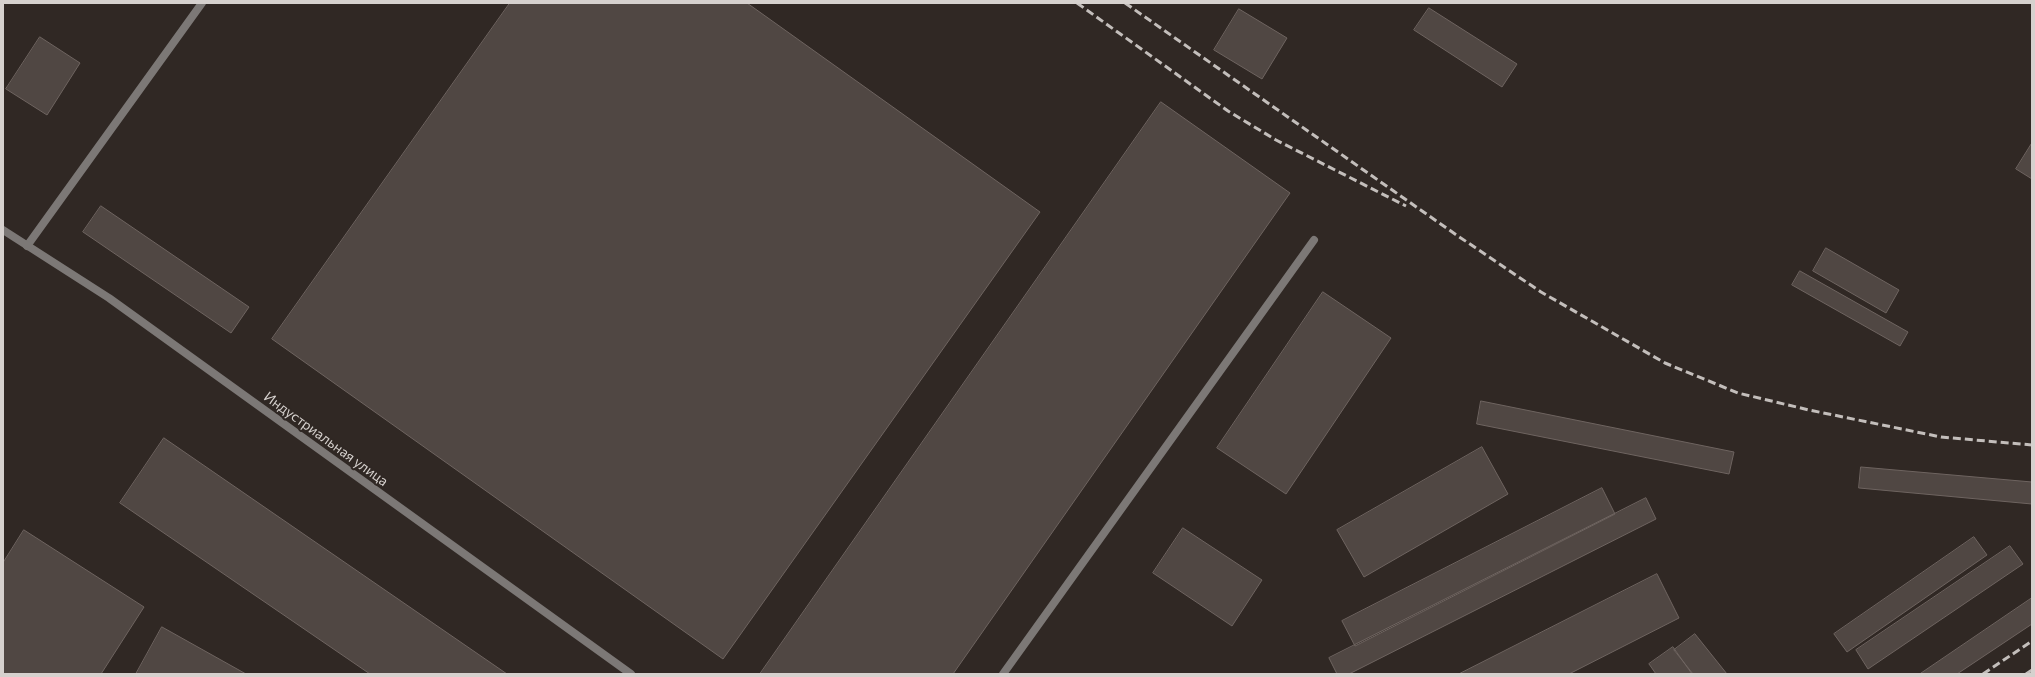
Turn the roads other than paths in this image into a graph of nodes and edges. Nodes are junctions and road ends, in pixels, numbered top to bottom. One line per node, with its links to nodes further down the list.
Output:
1 (202, 3): 4 (street)
2 (3, 230): 4 (street, Индустриальная улица)
3 (1314, 240): 6 (street)
4 (28, 246): 5 (street, Индустриальная улица)
5 (631, 674)
6 (1003, 674)

